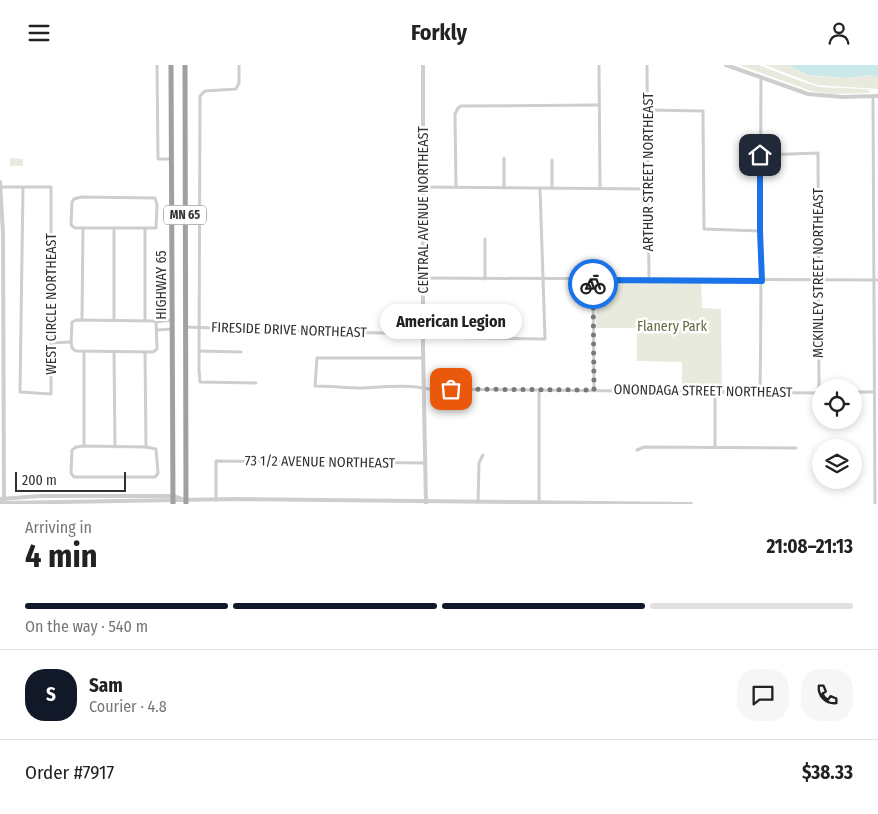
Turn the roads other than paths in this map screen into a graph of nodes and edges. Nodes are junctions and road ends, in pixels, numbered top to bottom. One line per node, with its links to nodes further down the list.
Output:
1 (157, 65): 16 (street)
2 (172, 65): 16 (highway, HIGHWAY 65 / MN 65)
3 (185, 65): 46 (highway, HIGHWAY 65 / MN 65)
4 (239, 65): 47 (street)
5 (423, 65): 21 (street, CENTRAL AVENUE NORTHEAST)
6 (599, 65): 12 (street)
7 (647, 65): 13 (street, ARTHUR STREET NORTHEAST)
8 (726, 65): 9 (street)
9 (762, 78): 10 (street); 14 (street)
10 (873, 96): 11 (street); 38 (street)
11 (878, 96)
12 (599, 105): 22 (street); 26 (street)
13 (648, 110): 27 (street, ARTHUR STREET NORTHEAST); 31 (street)
14 (760, 155): 31 (street); 40 (street, MCKINLEY STREET NORTHEAST)
15 (504, 158): 23 (street)
16 (171, 159): 44 (highway, HIGHWAY 65 / MN 65)
17 (552, 160): 25 (street)
18 (0, 182): 19 (street)
19 (0, 187): 20 (street, WEST CIRCLE NORTHEAST); 79 (street)
20 (23, 187): 51 (street, WEST CIRCLE NORTHEAST); 51 (street, WEST CIRCLE NORTHEAST)
21 (423, 187): 22 (street); 33 (street, CENTRAL AVENUE NORTHEAST)
22 (456, 187): 23 (street)
23 (504, 188): 24 (street)
24 (540, 188): 25 (street); 35 (street)
25 (552, 188): 26 (street)
26 (600, 188): 27 (street)
27 (649, 189): 37 (street, ARTHUR STREET NORTHEAST)
28 (83, 228): 29 (street); 30 (street); 41 (street)
29 (114, 228): 30 (street); 42 (street)
30 (144, 229): 43 (street)
31 (760, 231): 39 (street)
32 (484, 239): 34 (street)
33 (423, 277): 34 (street); 50 (street, CENTRAL AVENUE NORTHEAST)
34 (485, 279): 35 (street)
35 (543, 279): 36 (street); 50 (street, FIRESIDE DRIVE NORTHEAST)
36 (593, 280): 37 (street); 63 (street)
37 (649, 280): 39 (street)
38 (876, 280): 40 (street); 66 (street)
39 (762, 281): 40 (street); 65 (street)
40 (818, 281): 59 (street, MCKINLEY STREET NORTHEAST)
41 (82, 319): 42 (street); 52 (street)
42 (114, 319): 43 (street)
43 (145, 320): 45 (street)
44 (172, 321): 45 (street); 49 (highway, HIGHWAY 65 / MN 65)
45 (156, 322): 48 (street)
46 (186, 327): 47 (street, FIRESIDE DRIVE NORTHEAST); 81 (highway, HIGHWAY 65 / MN 65)
47 (200, 327): 50 (street, FIRESIDE DRIVE NORTHEAST); 56 (street)
48 (157, 329): 49 (street); 55 (street)
49 (172, 329): 78 (highway, HIGHWAY 65 / MN 65)
50 (423, 335): 58 (street, CENTRAL AVENUE NORTHEAST)
51 (51, 343): 52 (street)
52 (71, 343): 53 (street)
53 (84, 351): 54 (street); 69 (street)
54 (114, 351): 55 (street); 70 (street)
55 (145, 351): 71 (street)
56 (199, 351): 57 (street); 60 (street)
57 (241, 352)
58 (423, 358): 61 (street, CENTRAL AVENUE NORTHEAST); 61 (street, ONONDAGA STREET NORTHEAST)
59 (820, 379)
60 (256, 383)
61 (424, 388): 62 (street, ONONDAGA STREET NORTHEAST); 76 (street, CENTRAL AVENUE NORTHEAST)
62 (538, 389): 63 (street, ONONDAGA STREET NORTHEAST); 84 (street)
63 (594, 390): 64 (street, ONONDAGA STREET NORTHEAST)
64 (715, 391): 65 (street, ONONDAGA STREET NORTHEAST); 72 (street)
65 (760, 391): 67 (street, ONONDAGA STREET NORTHEAST)
66 (874, 392): 68 (street); 86 (street)
67 (812, 393)
68 (862, 393)
69 (84, 445): 70 (street); 71 (street)
70 (115, 447): 71 (street)
71 (146, 447)
72 (715, 447): 73 (street); 74 (street)
73 (796, 448)
74 (637, 450)
75 (483, 455): 82 (street)
76 (424, 463): 77 (street, 73 1/2 AVENUE NORTHEAST); 83 (street, CENTRAL AVENUE NORTHEAST)
77 (216, 499): 81 (street); 83 (street)
78 (173, 500): 80 (street); 81 (street)
79 (2, 501): 80 (street)
80 (119, 501)
81 (186, 502)
82 (478, 502): 83 (street); 84 (street)
83 (426, 503)
84 (539, 503): 85 (street)
85 (691, 504)
86 (875, 504)

